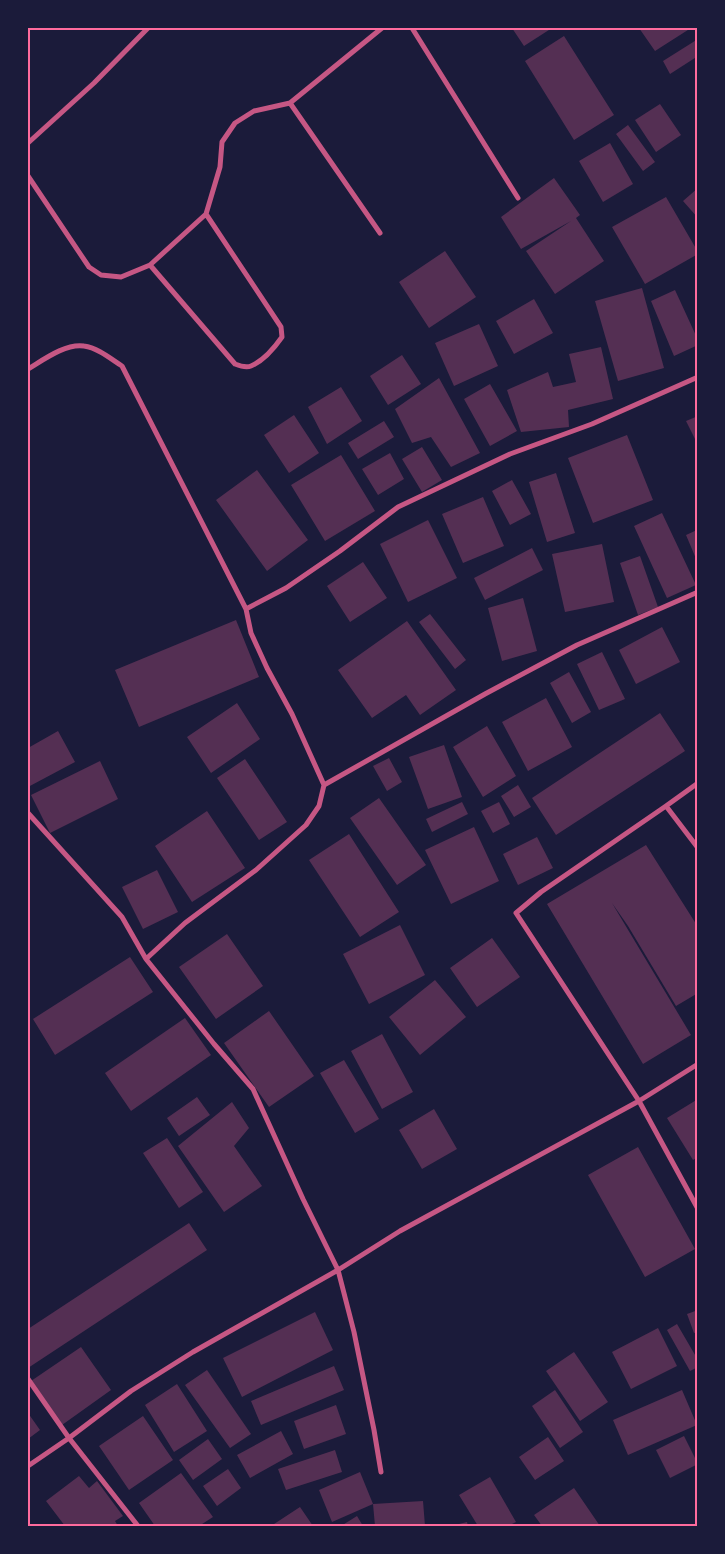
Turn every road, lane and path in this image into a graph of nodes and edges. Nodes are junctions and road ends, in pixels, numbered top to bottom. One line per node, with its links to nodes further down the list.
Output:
1 (148, 28): 5 (street)
2 (382, 28): 4 (street)
3 (412, 28): 7 (street)
4 (290, 103): 8 (street); 9 (street)
5 (28, 143)
6 (28, 176): 10 (street)
7 (518, 198)
8 (206, 214): 10 (street); 10 (street)
9 (380, 233)
10 (150, 264)
11 (28, 369): 14 (street)
12 (698, 377): 14 (street)
13 (698, 592): 16 (street)
14 (246, 609): 16 (street)
15 (698, 784): 17 (street)
16 (324, 785): 20 (street)
17 (666, 806): 19 (street); 22 (street)
18 (28, 813): 20 (street)
19 (698, 848)
20 (146, 960): 24 (street)
21 (698, 1064): 22 (street)
22 (639, 1101): 23 (street); 24 (street)
23 (698, 1209)
24 (338, 1270): 26 (street); 28 (street)
25 (28, 1379): 26 (street)
26 (69, 1438): 27 (street); 29 (street)
27 (28, 1466)
28 (381, 1472)
29 (138, 1526)

